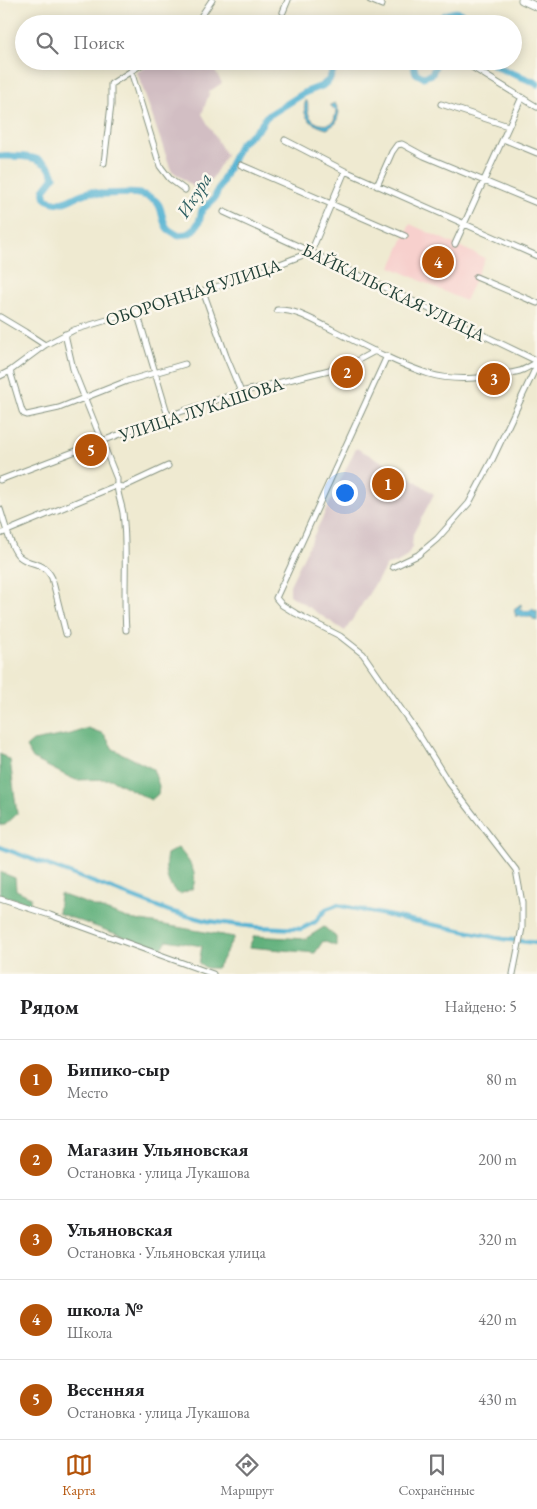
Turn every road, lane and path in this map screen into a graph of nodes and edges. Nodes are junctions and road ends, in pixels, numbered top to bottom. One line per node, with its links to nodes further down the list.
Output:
1 (212, 0): 8 (street)
2 (288, 0): 7 (street)
3 (370, 0): 5 (street)
4 (522, 0): 6 (main road)
5 (382, 6)
6 (537, 6)
7 (282, 12)
8 (202, 15)
9 (477, 70): 11 (street)
10 (131, 71): 18 (street); 23 (street)
11 (522, 98): 13 (street); 14 (street)
12 (441, 104): 14 (street)
13 (537, 108)
14 (508, 126): 15 (street)
15 (503, 139): 17 (street); 21 (street)
16 (285, 140): 20 (street)
17 (537, 153)
18 (104, 163)
19 (240, 165): 25 (street)
20 (346, 171): 22 (street); 25 (street)
21 (483, 180): 22 (street); 24 (street); 27 (street)
22 (377, 186): 27 (street)
23 (185, 190)
24 (537, 203)
25 (332, 204): 28 (street); 30 (street)
26 (224, 212): 30 (street, БАЙКАЛЬСКАЯ УЛИЦА)
27 (465, 224): 29 (street); 31 (street)
28 (405, 236)
29 (455, 244)
30 (311, 252): 33 (street, ОБОРОННАЯ УЛИЦА); 42 (street, БАЙКАЛЬСКАЯ УЛИЦА)
31 (537, 256)
32 (476, 277): 34 (street)
33 (203, 291): 36 (street, ОБОРОННАЯ УЛИЦА); 47 (street)
34 (537, 303)
35 (277, 310): 40 (street)
36 (137, 312): 38 (street, ОБОРОННАЯ УЛИЦА); 45 (street)
37 (0, 317): 39 (street)
38 (65, 334): 39 (street, ОБОРОННАЯ УЛИЦА); 48 (street)
39 (45, 345): 44 (street, ОБОРОННАЯ УЛИЦА)
40 (375, 352): 41 (street); 47 (street, УЛИЦА ЛУКАШОВА)
41 (387, 356): 42 (street); 62 (street)
42 (537, 363): 57 (street)
43 (184, 364): 45 (street)
44 (10, 371): 46 (street, ОБОРОННАЯ УЛИЦА); 48 (street)
45 (156, 373): 48 (street); 49 (street)
46 (0, 376)
47 (240, 392): 49 (street, УЛИЦА ЛУКАШОВА)
48 (84, 397): 50 (street)
49 (168, 416): 50 (street, УЛИЦА ЛУКАШОВА)
50 (103, 441): 52 (street, УЛИЦА ЛУКАШОВА); 53 (street)
51 (168, 466): 53 (street)
52 (0, 480)
53 (116, 486): 55 (street); 58 (street)
54 (0, 509): 55 (street)
55 (7, 531): 56 (street); 59 (street)
56 (0, 534)
57 (393, 567)
58 (126, 630)
59 (66, 634)
60 (0, 899): 61 (street)
61 (213, 974)
62 (513, 974)

